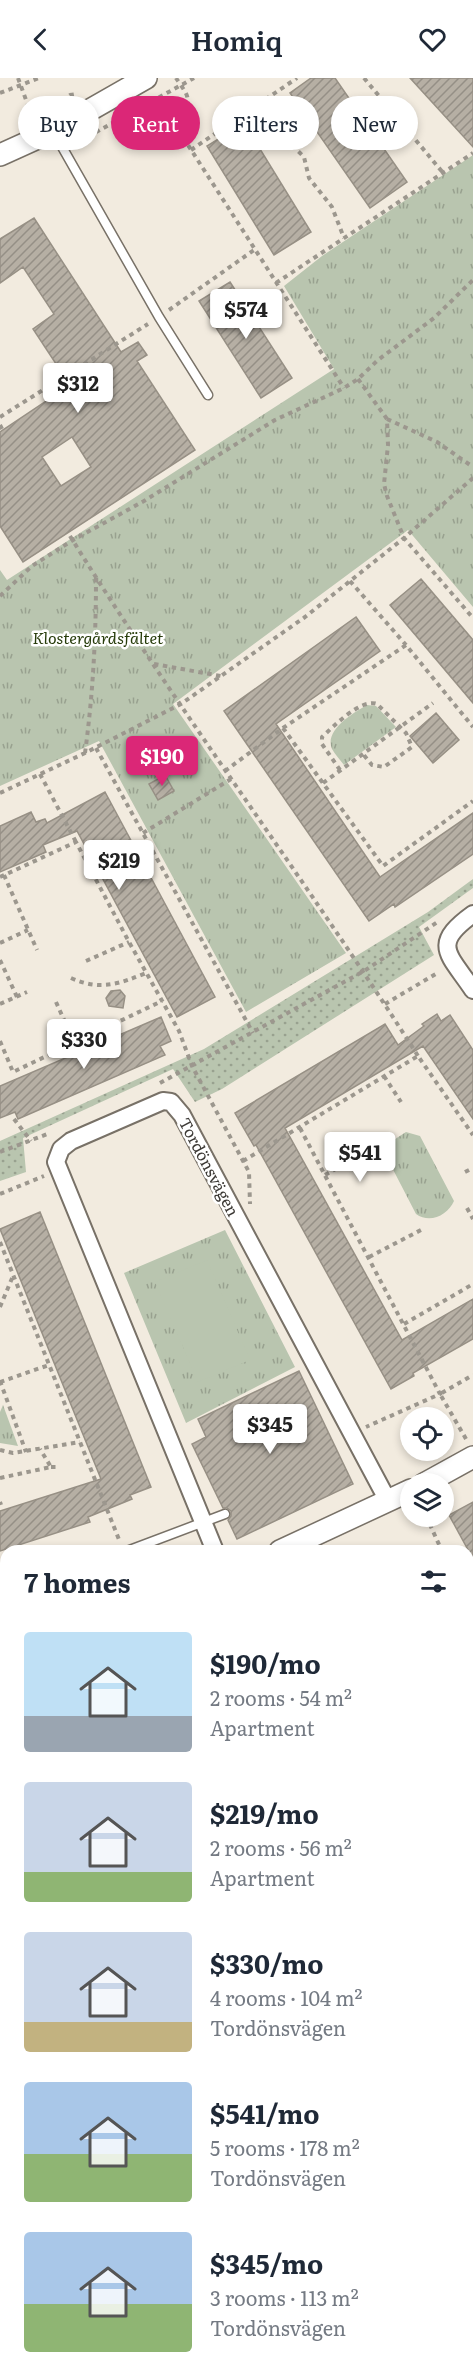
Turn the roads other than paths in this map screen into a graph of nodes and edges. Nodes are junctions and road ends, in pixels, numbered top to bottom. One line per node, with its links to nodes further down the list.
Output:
1 (146, 78): 2 (street)
2 (99, 104)
3 (18, 147): 5 (street)
4 (56, 150): 6 (lane)
5 (0, 155)
6 (208, 395)
7 (473, 914): 8 (street)
8 (473, 990)
9 (472, 1452): 10 (street)
10 (440, 1473)
11 (400, 1495): 12 (street)
12 (388, 1501): 14 (street, Tordönsvägen); 17 (street)
13 (225, 1514): 14 (lane)
14 (204, 1523): 15 (lane); 16 (street)
15 (142, 1545)
16 (213, 1545)
17 (293, 1545)

